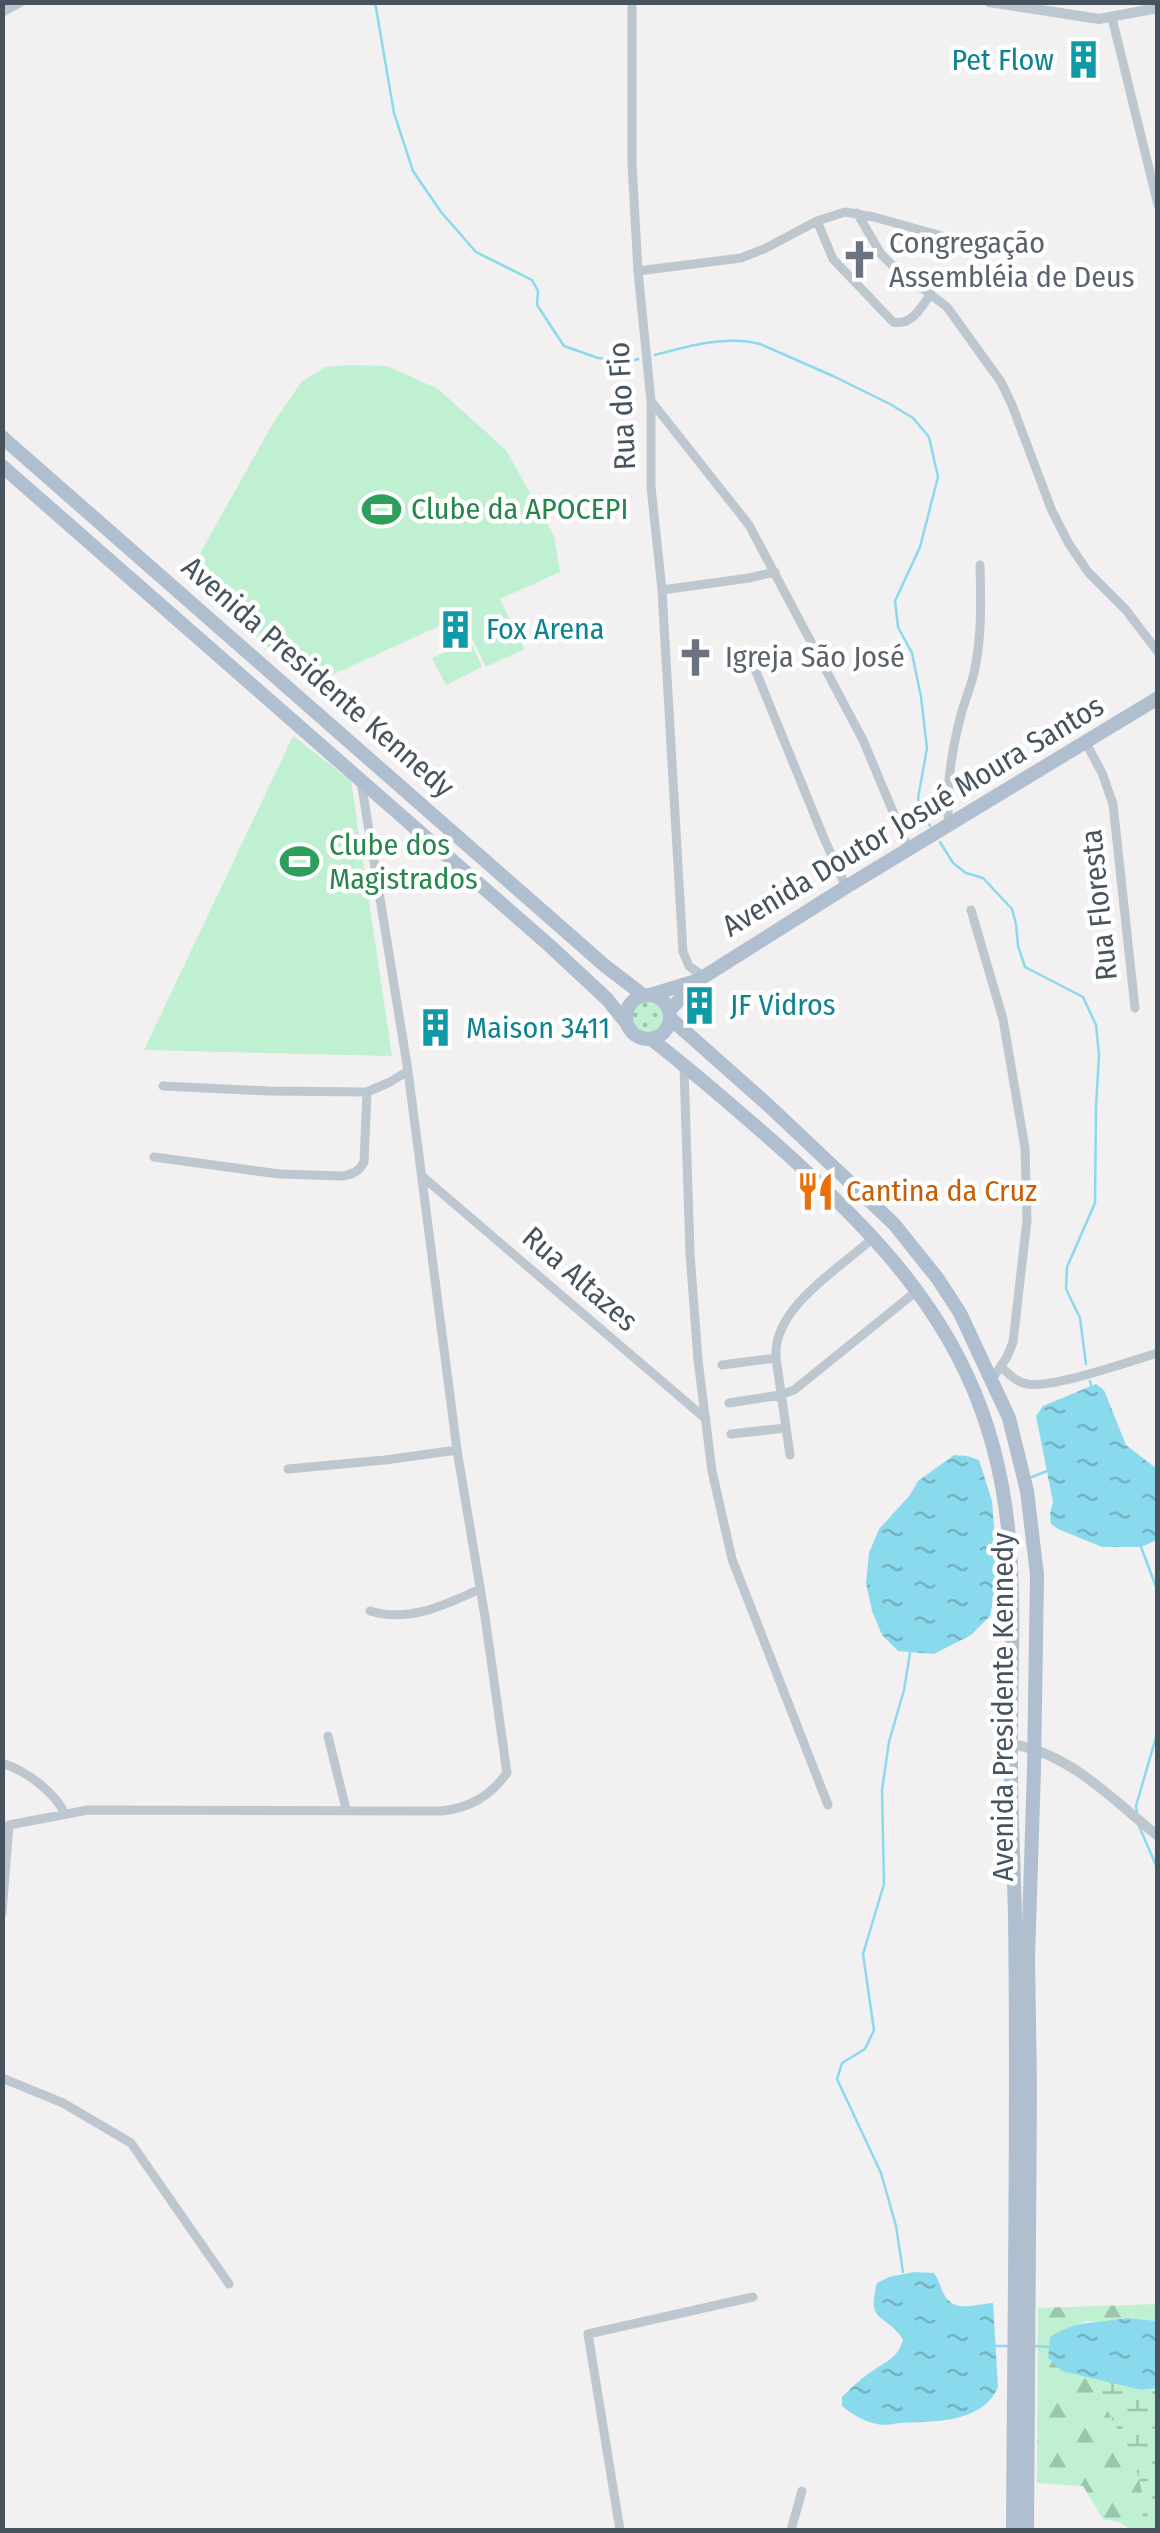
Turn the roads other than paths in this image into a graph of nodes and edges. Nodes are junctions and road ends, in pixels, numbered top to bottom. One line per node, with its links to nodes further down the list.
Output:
1 (20, 2): 5 (street)
2 (632, 2): 11 (street, Rua do Fio)
3 (989, 2): 6 (street)
4 (1158, 8): 6 (street)
5 (2, 12)
6 (1112, 18): 7 (street)
7 (1158, 205)
8 (857, 213): 9 (street); 10 (street); 12 (street)
9 (818, 221): 11 (street); 12 (street)
10 (967, 243)
11 (638, 271): 13 (street, Rua do Fio)
12 (931, 294): 19 (street)
13 (651, 401): 17 (street); 18 (street, Rua do Fio)
14 (2, 437): 24 (main road, Avenida Presidente Kennedy)
15 (2, 466): 23 (main road, Avenida Presidente Kennedy)
16 (980, 564): 26 (street)
17 (775, 572): 18 (street); 27 (street)
18 (662, 590): 30 (street, Rua do Fio)
19 (1158, 652)
20 (750, 657): 28 (street)
21 (1158, 698): 22 (main road, Avenida Doutor Josué Moura Santos)
22 (1086, 743): 26 (main road, Avenida Doutor Josué Moura Santos); 32 (street, Rua Floresta)
23 (360, 778): 25 (main road, Avenida Presidente Kennedy); 37 (street)
24 (423, 806): 25 (main road); 31 (main road, Avenida Presidente Kennedy)
25 (409, 822): 34 (main road, Avenida Presidente Kennedy)
26 (949, 826): 27 (main road, Avenida Doutor Josué Moura Santos)
27 (909, 850): 28 (main road, Avenida Doutor Josué Moura Santos)
28 (846, 887): 30 (main road, Avenida Doutor Josué Moura Santos)
29 (972, 910): 47 (street)
30 (700, 979): 31 (main road); 33 (main road)
31 (647, 995): 33 (main road, Avenida Presidente Kennedy); 34 (main road)
32 (1135, 1008)
33 (670, 1015): 35 (main road); 47 (main road, Avenida Presidente Kennedy)
34 (627, 1024): 35 (main road, Avenida Presidente Kennedy)
35 (651, 1039): 36 (main road, Avenida Presidente Kennedy)
36 (684, 1064): 42 (main road, Avenida Presidente Kennedy); 50 (street)
37 (408, 1070): 39 (street); 41 (street)
38 (163, 1086): 39 (street)
39 (367, 1092): 40 (street)
40 (154, 1157)
41 (422, 1176): 50 (street, Rua Altazes); 53 (street)
42 (874, 1237): 43 (main road, Avenida Presidente Kennedy); 45 (street)
43 (918, 1290): 48 (street); 59 (main road, Avenida Presidente Kennedy)
44 (1158, 1353): 47 (street)
45 (776, 1358): 46 (street); 48 (street)
46 (722, 1365)
47 (997, 1373): 60 (main road, Avenida Presidente Kennedy)
48 (780, 1395): 49 (street); 51 (street)
49 (730, 1402)
50 (706, 1420): 62 (street)
51 (786, 1428): 52 (street); 54 (street)
52 (731, 1434)
53 (457, 1450): 55 (street); 56 (street)
54 (790, 1455)
55 (288, 1469)
56 (480, 1589): 57 (street); 63 (street)
57 (370, 1612)
58 (328, 1736): 63 (street)
59 (1011, 1744): 60 (street); 74 (main road, Avenida Presidente Kennedy)
60 (1034, 1748): 66 (street); 75 (main road, Avenida Presidente Kennedy)
61 (2, 1763): 64 (street)
62 (828, 1805)
63 (346, 1809): 64 (street)
64 (65, 1814): 65 (street)
65 (6, 1824): 67 (street)
66 (1158, 1836)
67 (2, 1912)
68 (2, 2078): 69 (street)
69 (229, 2284)
70 (753, 2298): 72 (street)
71 (802, 2491): 73 (street)
72 (620, 2530)
73 (791, 2530)
74 (1012, 2530)
75 (1027, 2530)

